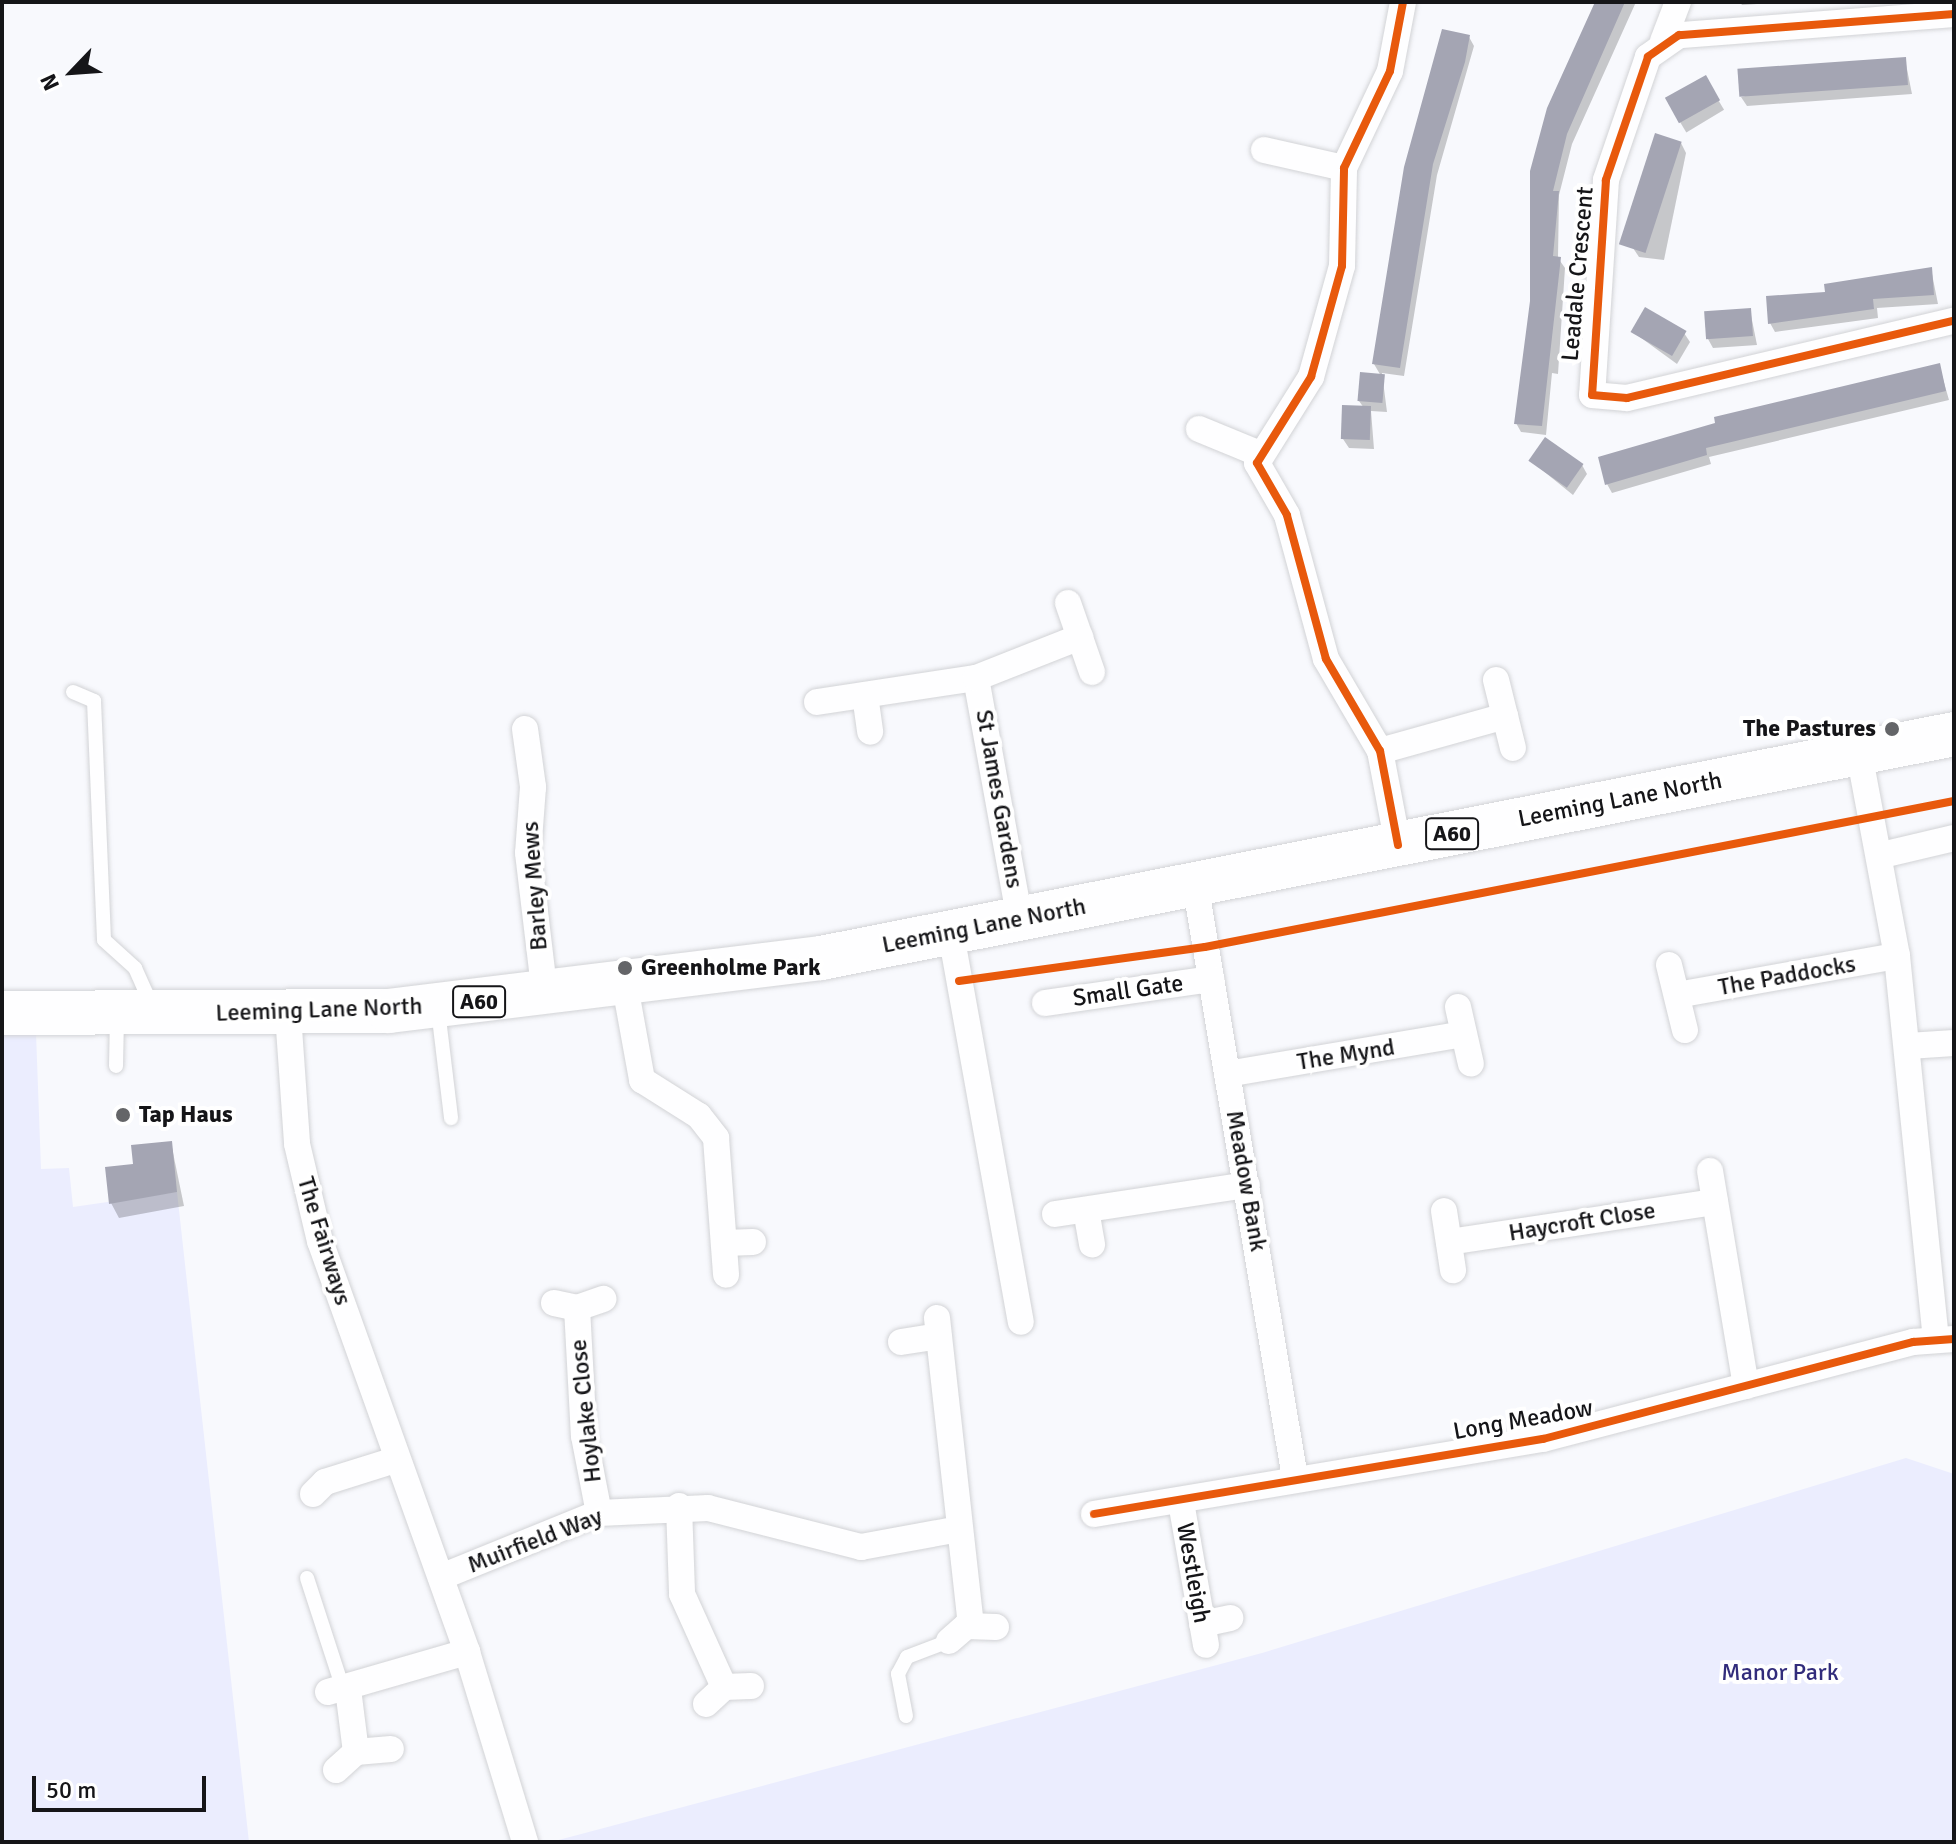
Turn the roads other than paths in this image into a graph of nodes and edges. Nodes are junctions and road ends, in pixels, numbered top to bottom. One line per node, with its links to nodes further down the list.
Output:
1 (1403, 2): 6 (street)
2 (1678, 2): 4 (street)
3 (1954, 14): 4 (street)
4 (1663, 41): 7 (street, Leadale Crescent)
5 (1264, 150): 6 (street)
6 (1344, 168): 9 (street)
7 (1954, 321)
8 (1199, 429): 9 (street)
9 (1260, 454): 23 (street)
10 (1068, 603): 11 (street)
11 (1080, 637): 12 (street); 13 (street)
12 (1092, 672)
13 (976, 678): 16 (street); 29 (street, St James Gardens)
14 (1496, 680): 18 (street)
15 (73, 692): 41 (lane)
16 (865, 695): 17 (street); 20 (street)
17 (817, 702)
18 (1505, 716): 22 (street); 23 (street)
19 (525, 729): 36 (street, Barley Mews)
20 (870, 732)
21 (1954, 734): 24 (highway, Leeming Lane North / A60)
22 (1513, 748)
23 (1380, 751): 26 (street)
24 (1859, 753): 26 (highway, Leeming Lane North / A60); 27 (street)
25 (1954, 838): 27 (street)
26 (1398, 845): 28 (highway, Leeming Lane North / A60)
27 (1882, 855): 31 (street)
28 (1195, 883): 29 (highway, Leeming Lane North / A60); 33 (street, Meadow Bank)
29 (1020, 919): 30 (highway, Leeming Lane North / A60)
30 (951, 934): 34 (highway, Leeming Lane North / A60); 64 (street)
31 (1897, 956): 35 (street, The Paddocks); 46 (street)
32 (1669, 965): 35 (street)
33 (1211, 979): 37 (street, Small Gate); 49 (street, Meadow Bank)
34 (625, 986): 36 (highway, Leeming Lane North / A60); 59 (street)
35 (1677, 995): 43 (street)
36 (545, 996): 38 (highway, Leeming Lane North / A60)
37 (1045, 1003)
38 (437, 1006): 42 (highway, Leeming Lane North / A60); 50 (lane)
39 (1458, 1007): 44 (street)
40 (2, 1013): 41 (highway, Leeming Lane North / A60)
41 (136, 1014): 42 (highway, Leeming Lane North / A60); 48 (lane)
42 (288, 1014): 68 (street, The Fairways)
43 (1685, 1030)
44 (1464, 1034): 47 (street); 49 (street, The Mynd)
45 (1954, 1043): 46 (street)
46 (1908, 1046): 65 (street)
47 (1471, 1064)
48 (116, 1066)
49 (1227, 1074): 52 (street, Meadow Bank)
50 (451, 1118)
51 (1710, 1171): 53 (street)
52 (1247, 1185): 54 (street); 69 (street, Meadow Bank)
53 (1715, 1202): 58 (street, Haycroft Close); 67 (street)
54 (1086, 1210): 56 (street); 60 (street)
55 (1444, 1211): 58 (street)
56 (1055, 1214)
57 (753, 1242): 59 (street)
58 (1449, 1242): 61 (street)
59 (724, 1243): 62 (street)
60 (1092, 1244)
61 (1453, 1270)
62 (726, 1275)
63 (603, 1299): 73 (street, Hoylake Close)
64 (1021, 1322)
65 (1945, 1338): 67 (street, Long Meadow)
66 (901, 1342): 75 (street)
67 (1746, 1386): 69 (street, Long Meadow)
68 (395, 1460): 70 (street); 76 (street, The Fairways)
69 (1295, 1478): 71 (street, Long Meadow)
70 (313, 1494)
71 (1181, 1502): 74 (street, Long Meadow); 78 (street, Westleigh)
72 (679, 1506): 73 (street, Muirfield Way); 75 (street, Muirfield Way); 81 (street)
73 (599, 1513): 76 (street, Muirfield Way)
74 (1094, 1514)
75 (959, 1529): 79 (street)
76 (441, 1577): 80 (street, The Fairways)
77 (307, 1578): 82 (lane)
78 (1230, 1618)
79 (949, 1641): 83 (lane)
80 (467, 1652): 82 (street); 87 (street, The Fairways)
81 (751, 1686)
82 (340, 1690): 85 (street)
83 (906, 1716)
84 (391, 1749): 85 (street)
85 (356, 1752): 86 (street)
86 (336, 1770)
87 (525, 1842)

